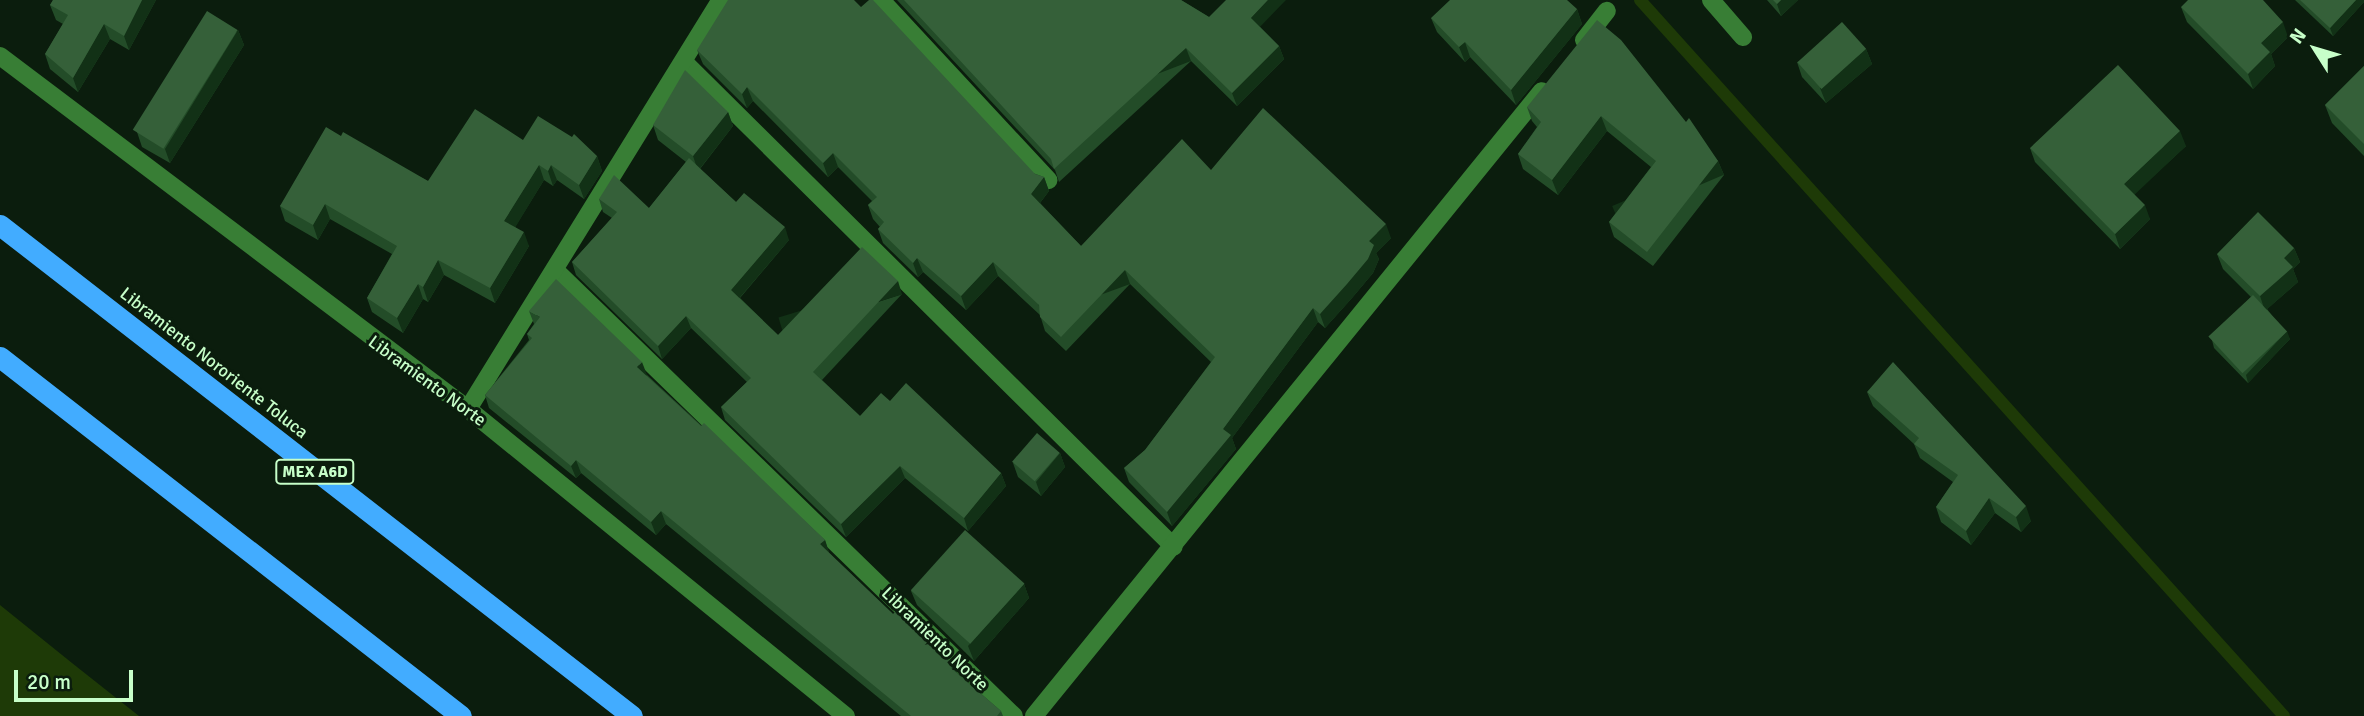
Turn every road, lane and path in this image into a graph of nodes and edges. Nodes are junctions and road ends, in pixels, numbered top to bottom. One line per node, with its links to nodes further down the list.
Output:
1 (721, 0): 8 (street)
2 (881, 0): 10 (street)
3 (1710, 0): 5 (street)
4 (1607, 11): 6 (street)
5 (1743, 37)
6 (1572, 54)
7 (0, 56): 14 (street, Libramiento Norte)
8 (684, 62): 12 (street); 15 (street)
9 (1555, 75): 15 (street)
10 (1048, 180)
11 (0, 225): 17 (highway, Libramiento Nororiente Toluca / MEX A6D)
12 (555, 270): 14 (street); 19 (street, Libramiento Norte)
13 (0, 357): 16 (highway)
14 (468, 409): 18 (street, Libramiento Norte)
15 (1174, 547): 20 (street)
16 (461, 716)
17 (632, 716)
18 (846, 716)
19 (1014, 716)
20 (1034, 716)

